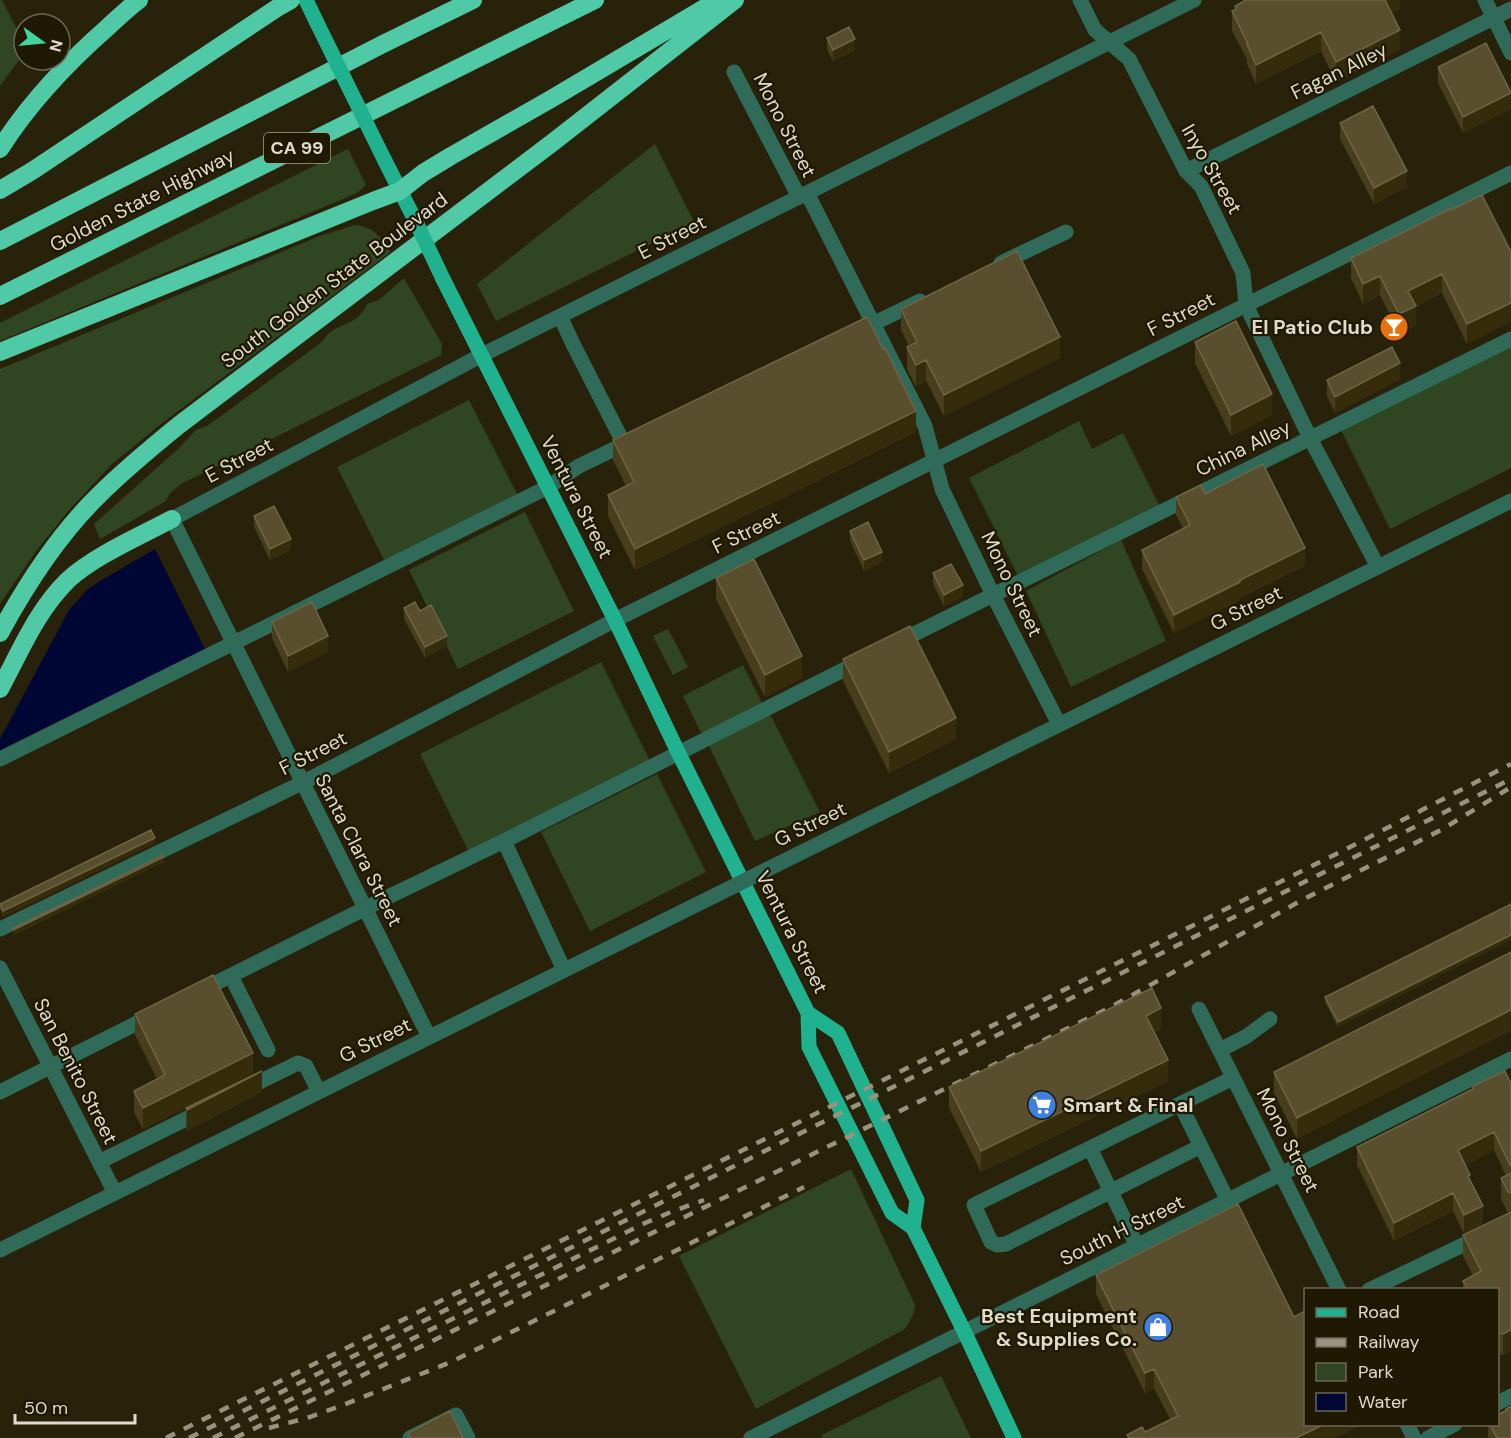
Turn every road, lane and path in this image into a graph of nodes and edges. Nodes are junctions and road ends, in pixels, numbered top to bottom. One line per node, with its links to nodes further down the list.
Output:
1 (140, 0): 16 (highway)
2 (291, 0): 19 (highway)
3 (306, 0): 20 (main road, Ventura Street, bridge)
4 (473, 0): 23 (highway, Golden State Highway / CA 99)
5 (595, 0): 26 (highway, Golden State Highway / CA 99)
6 (718, 0): 20 (highway)
7 (735, 0): 44 (highway, South Golden State Boulevard)
8 (1080, 0): 13 (street, Inyo Street)
9 (1194, 0): 13 (street, E Street)
10 (1485, 0): 12 (street)
11 (1511, 9): 12 (street, Fagan Alley)
12 (1493, 18): 14 (street); 17 (street, Fagan Alley)
13 (1110, 42): 17 (street, Inyo Street); 21 (street, E Street)
14 (1511, 53)
15 (734, 72): 21 (street, Mono Street)
16 (0, 149)
17 (1186, 171): 27 (street, Inyo Street)
18 (1511, 173): 27 (street, F Street)
19 (0, 190)
20 (400, 190): 32 (highway); 33 (main road, Ventura Street, bridge)
21 (803, 195): 28 (street, E Street); 29 (street, Mono Street)
22 (1066, 232): 24 (street)
23 (0, 241)
24 (991, 267)
25 (938, 293): 29 (street)
26 (0, 296)
27 (1246, 305): 35 (street, Inyo Street); 37 (street, F Street)
28 (560, 316): 33 (street, E Street); 36 (street)
29 (873, 324): 30 (street); 37 (street, Mono Street)
30 (842, 339)
31 (1511, 339): 35 (street, China Alley)
32 (0, 352)
33 (482, 355): 38 (main road, Ventura Street); 40 (street, E Street)
34 (645, 434): 36 (street)
35 (1310, 438): 41 (street, Inyo Street); 42 (street, China Alley)
36 (624, 444): 38 (street)
37 (933, 462): 42 (street, Mono Street); 43 (street, F Street)
38 (548, 487): 43 (main road, Ventura Street); 45 (street)
39 (1511, 501): 41 (street, G Street)
40 (172, 519): 45 (street, Santa Clara Street); 46 (highway)
41 (1378, 567): 47 (street, G Street)
42 (993, 595): 47 (street, Mono Street); 48 (street, China Alley)
43 (615, 620): 48 (main road, Ventura Street); 50 (street, F Street)
44 (0, 633)
45 (233, 643): 49 (street); 50 (street, Santa Clara Street)
46 (0, 689)
47 (1059, 724): 55 (street, G Street, bridge)
48 (678, 752): 51 (street, China Alley); 60 (main road, Ventura Street)
49 (0, 759)
50 (302, 783): 52 (street, Santa Clara Street); 53 (street, F Street)
51 (504, 841): 52 (street, China Alley); 55 (street)
52 (365, 908): 56 (street, China Alley); 62 (street, Santa Clara Street)
53 (0, 929)
54 (0, 968): 66 (street, San Benito Street)
55 (564, 970): 62 (street, G Street)
56 (231, 976): 57 (street, China Alley); 63 (street)
57 (188, 997)
58 (167, 1008): 66 (street)
59 (1199, 1009): 64 (street, Mono Street)
60 (808, 1012): 81 (main road, Ventura Street); 81 (main road, Ventura Street)
61 (1270, 1019): 64 (street)
62 (429, 1037): 69 (street, G Street)
63 (268, 1050)
64 (1220, 1050): 67 (street, Mono Street)
65 (1511, 1059): 76 (street, South H Street)
66 (51, 1066): 68 (street); 75 (street, San Benito Street)
67 (1233, 1078): 71 (street); 76 (street, Mono Street)
68 (0, 1092)
69 (319, 1092): 70 (street); 78 (street, G Street)
70 (232, 1096)
71 (1180, 1104): 73 (street); 74 (street)
72 (212, 1106): 75 (street)
73 (1201, 1146): 77 (street); 79 (street)
74 (1090, 1148): 77 (street); 77 (street)
75 (99, 1162): 78 (street, San Benito Street)
76 (1282, 1174): 79 (street, South H Street); 84 (street, Mono Street)
77 (1111, 1191): 82 (street)
78 (115, 1193): 83 (street, G Street)
79 (1228, 1201): 82 (street, South H Street)
80 (1511, 1222): 85 (street)
81 (913, 1228): 86 (main road, Ventura Street)
82 (1137, 1246): 86 (street, South H Street)
83 (0, 1250)
84 (1338, 1288)
85 (1373, 1288)
86 (964, 1331): 90 (street, South H Street); 91 (main road, Ventura Street)
87 (1453, 1426): 92 (street)
88 (410, 1438): 89 (street)
89 (468, 1438)
90 (751, 1438)
91 (1014, 1438)
92 (1428, 1438)

